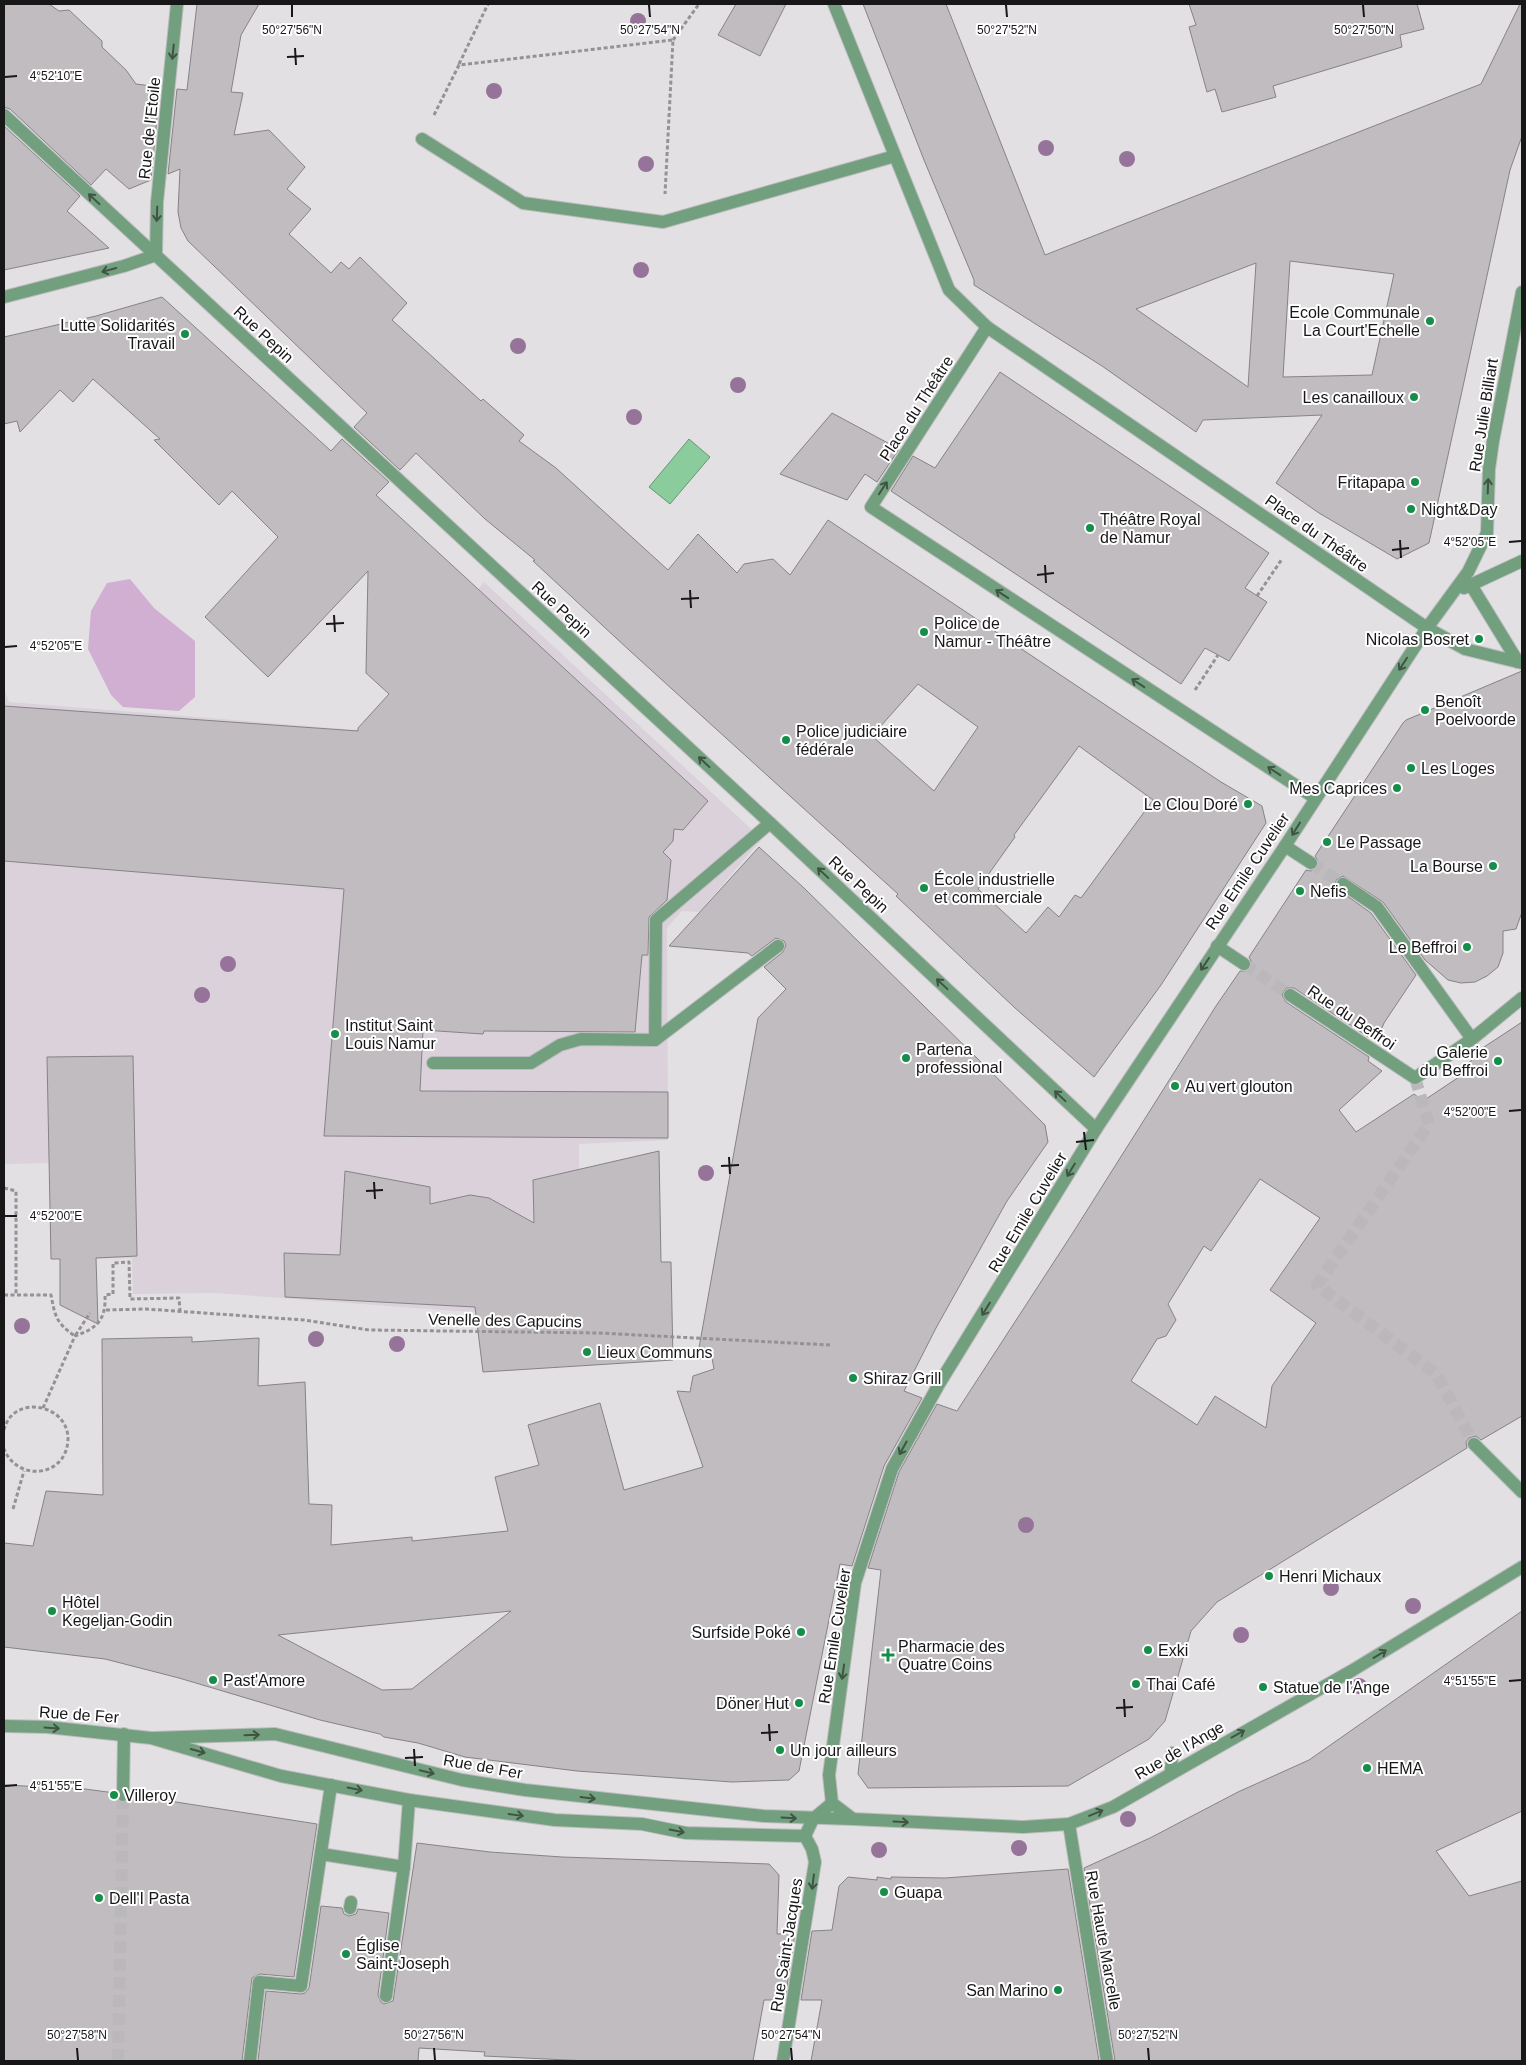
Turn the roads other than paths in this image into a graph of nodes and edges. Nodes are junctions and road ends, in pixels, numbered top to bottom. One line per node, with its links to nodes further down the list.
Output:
1 (178, 4): 6 (street, Rue de l'Etoile, one-way to 6)
2 (834, 4): 5 (street)
3 (4, 115): 6 (street, Rue Pepin, one-way to 3)
4 (422, 139): 5 (street)
5 (895, 156): 9 (street)
6 (156, 255): 8 (street, one-way to 8); 16 (street, Rue Pepin, one-way to 6)
7 (1522, 292): 12 (street, Rue Julie Billiart, one-way to 7)
8 (4, 297)
9 (987, 327): 13 (street, Place du Théâtre); 15 (street, Place du Théâtre, one-way to 9)
10 (1522, 562): 11 (street)
11 (1471, 585): 12 (street); 14 (street)
12 (1450, 594): 13 (street, Rue Emile Cuvelier)
13 (1427, 628): 14 (street, Place du Théâtre); 15 (street, Rue Emile Cuvelier, one-way to 15)
14 (1520, 662)
15 (1315, 798): 17 (street, Rue Emile Cuvelier, one-way to 17)
16 (770, 823): 25 (street); 28 (street, Rue Pepin, one-way to 16)
17 (1285, 846): 18 (street); 21 (street, Rue Emile Cuvelier)
18 (1311, 863)
19 (1343, 884): 26 (street)
20 (778, 946): 25 (street)
21 (1217, 946): 22 (street); 28 (street, Rue Emile Cuvelier, one-way to 28)
22 (1244, 964)
23 (1290, 995): 26 (street, Rue du Beffroi)
24 (1522, 998): 26 (street, Rue du Beffroi)
25 (656, 1040): 27 (street)
26 (1472, 1040)
27 (434, 1063)
28 (1096, 1128): 40 (street, Rue Emile Cuvelier, one-way to 40)
29 (1474, 1444): 30 (street)
30 (1522, 1492)
31 (1522, 1567): 36 (street, Rue de l'Ange, one-way to 31)
32 (4, 1726): 33 (street, Rue de Fer, one-way to 33)
33 (124, 1734): 34 (street, Rue de Fer); 38 (street)
34 (151, 1738): 37 (street, Rue de Fer, one-way to 37); 41 (street, Rue de Fer, one-way to 41)
35 (1172, 1753): 36 (street)
36 (1171, 1772): 43 (street, Rue de l'Ange, one-way to 36)
37 (331, 1785): 39 (street, Rue de Fer, one-way to 39); 45 (street)
38 (123, 1795)
39 (409, 1800): 44 (street, Rue de Fer, one-way to 44); 46 (street)
40 (832, 1802): 41 (street); 42 (street)
41 (813, 1819): 42 (street, Rue de l'Ange); 44 (street)
42 (853, 1820): 43 (street, Rue de l'Ange, one-way to 43)
43 (1069, 1824): 50 (street, Rue Haute Marcelle)
44 (805, 1836): 49 (street, Rue Saint-Jacques, one-way to 49)
45 (321, 1854): 46 (street); 48 (street)
46 (404, 1867): 47 (street)
47 (386, 1996)
48 (250, 2061)
49 (784, 2061)
50 (1107, 2061)

